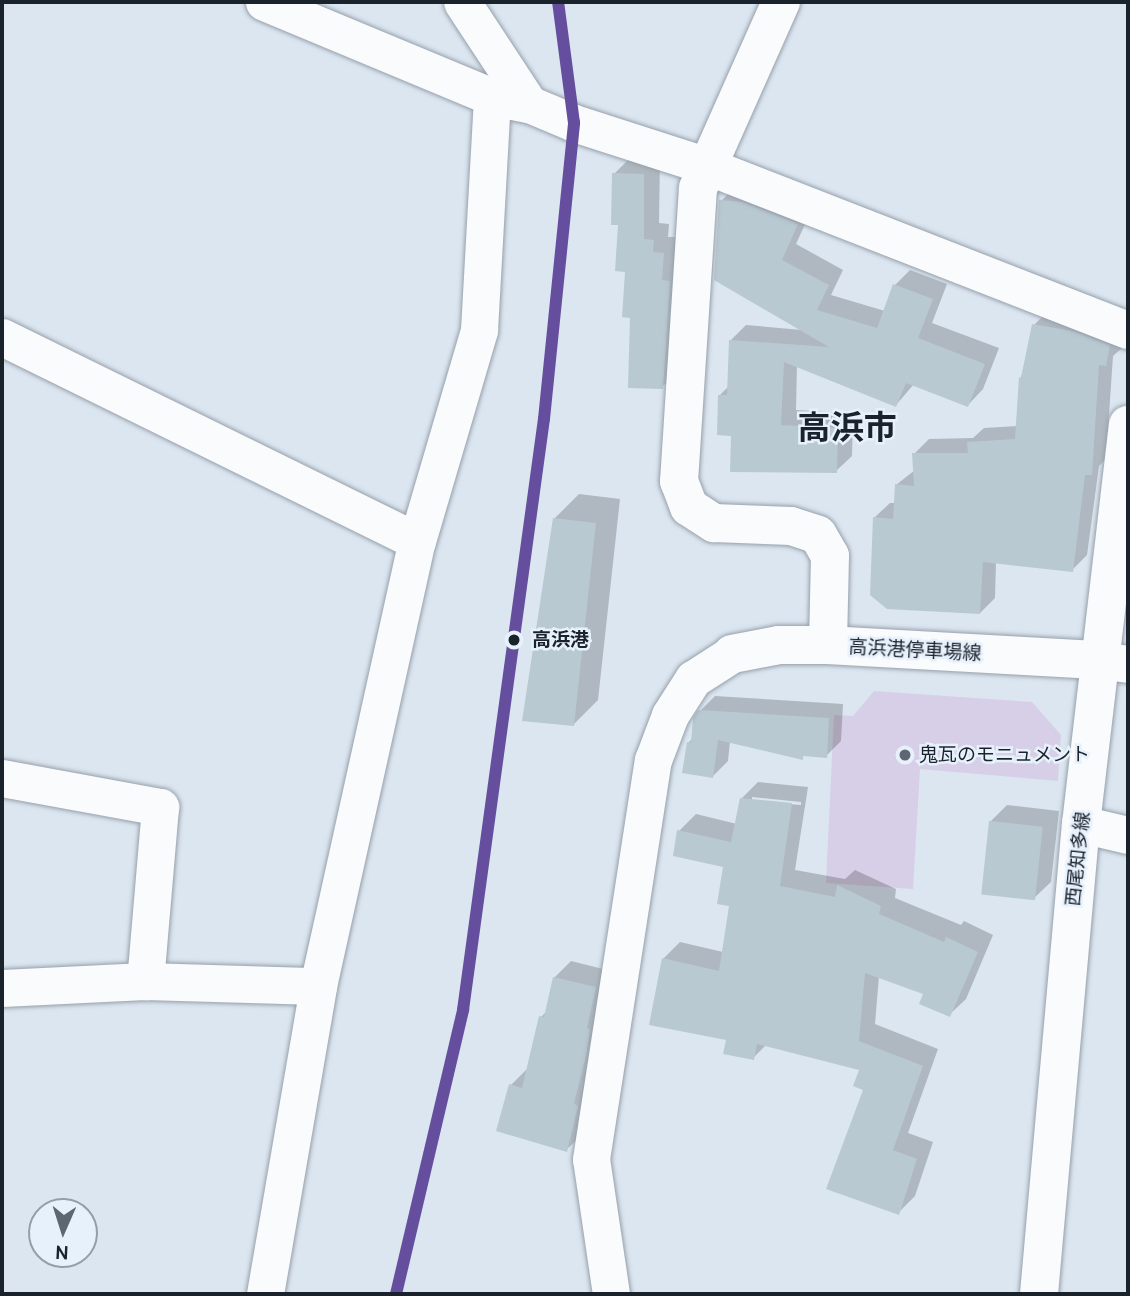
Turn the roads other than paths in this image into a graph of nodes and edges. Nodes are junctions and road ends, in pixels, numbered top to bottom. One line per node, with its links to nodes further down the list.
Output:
1 (264, 2): 4 (street)
2 (462, 2): 5 (street)
3 (782, 2): 6 (main road)
4 (492, 97): 5 (street); 10 (street)
5 (529, 104): 6 (street)
6 (707, 166): 7 (street); 11 (main road)
7 (1128, 330)
8 (2, 337): 10 (street)
9 (1127, 443): 13 (main road, 西尾知多線)
10 (417, 541): 18 (street)
11 (828, 645): 12 (main road, 高浜港停車場線); 13 (main road, 高浜港停車場線)
12 (732, 654): 21 (street)
13 (1114, 662): 15 (main road, 西尾知多線)
14 (2, 778): 17 (street)
15 (1081, 824): 16 (street); 22 (main road, 西尾知多線)
16 (1128, 835)
17 (145, 981): 18 (street); 19 (street)
18 (318, 986): 20 (street)
19 (2, 988)
20 (265, 1294)
21 (611, 1294)
22 (1039, 1294)

